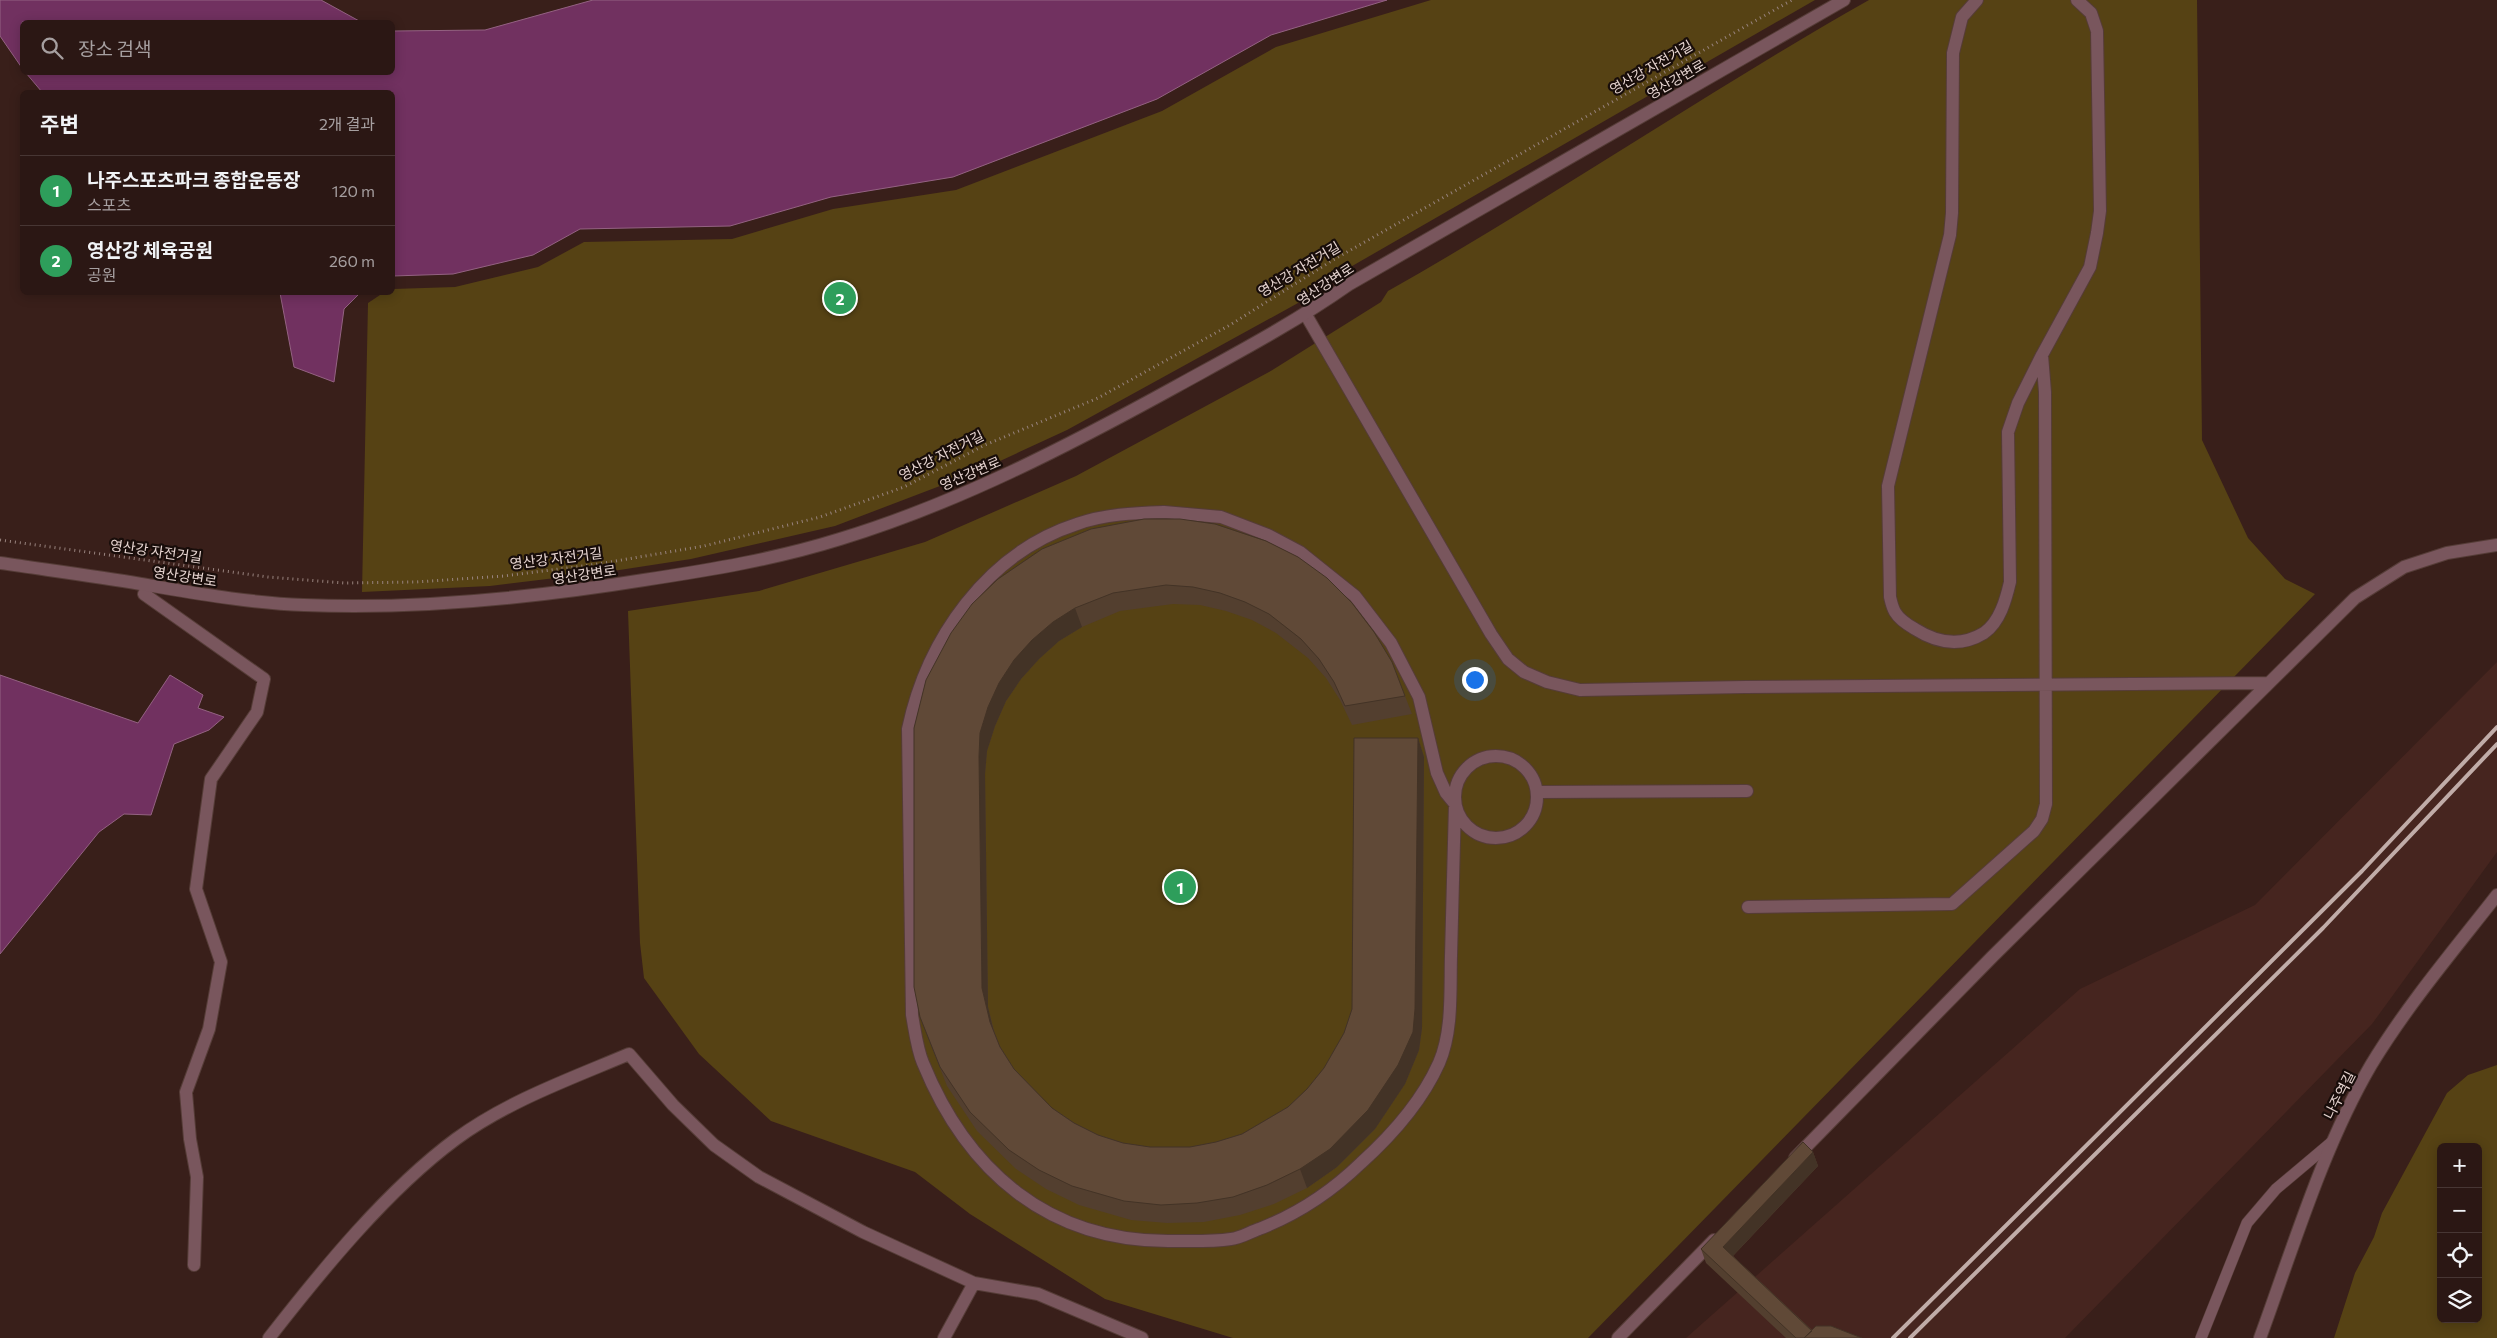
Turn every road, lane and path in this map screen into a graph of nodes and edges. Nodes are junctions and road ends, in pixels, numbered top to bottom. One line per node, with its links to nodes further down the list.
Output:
1 (1792, 0): 7 (path, 영산강 자전거길)
2 (1844, 0): 5 (street, 영산강변로)
3 (1977, 0): 6 (street)
4 (2077, 0): 6 (street)
5 (1306, 315): 9 (street, 영산강변로); 12 (street)
6 (2042, 355): 12 (street)
7 (0, 540)
8 (2497, 545): 11 (street)
9 (0, 563)
10 (144, 594): 21 (street)
11 (2268, 683): 12 (street); 19 (street)
12 (2046, 685): 17 (street)
13 (1538, 792): 14 (street); 15 (street); 15 (street)
14 (1746, 792)
15 (1455, 804): 15 (street)
16 (2497, 894): 18 (street, 나주역길)
17 (1748, 907)
18 (2332, 1141): 27 (lane); 28 (street, 나주역길)
19 (1784, 1169)
20 (1722, 1232): 26 (street)
21 (194, 1265)
22 (974, 1284): 23 (street); 24 (street); 25 (street)
23 (269, 1338)
24 (944, 1338)
25 (1142, 1338)
26 (1618, 1338)
27 (2201, 1338)
28 (2260, 1338)

